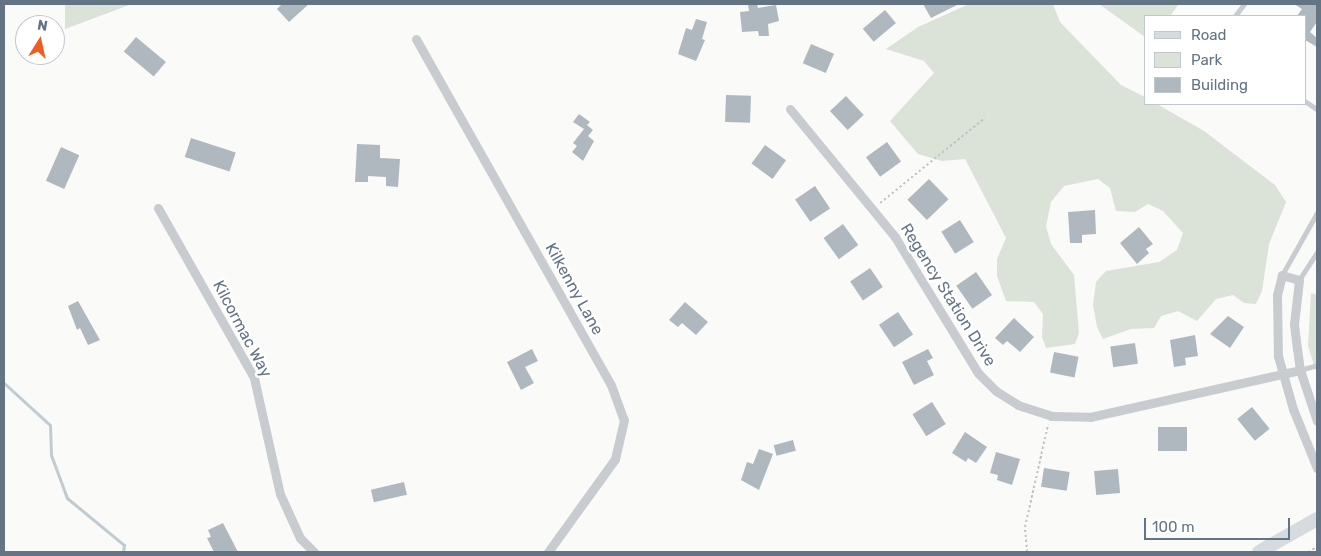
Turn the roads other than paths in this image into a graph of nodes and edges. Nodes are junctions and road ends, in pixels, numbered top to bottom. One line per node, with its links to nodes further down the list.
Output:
1 (1244, 4): 2 (lane)
2 (1236, 15)
3 (416, 39): 19 (street, Kilkenny Lane)
4 (1306, 101): 6 (lane)
5 (790, 109): 14 (street, Regency Station Drive)
6 (1317, 109)
7 (158, 208): 18 (street, Kilcormac Way)
8 (1317, 213): 10 (lane)
9 (1317, 252): 11 (lane)
10 (1282, 275): 11 (street); 14 (street)
11 (1299, 280): 13 (street)
12 (1317, 365): 13 (lane)
13 (1300, 370): 14 (street, Regency Station Drive); 15 (street)
14 (1282, 374): 16 (street)
15 (1317, 421)
16 (1317, 468)
17 (1317, 519): 20 (main road)
18 (314, 552)
19 (548, 552)
20 (1259, 552)

